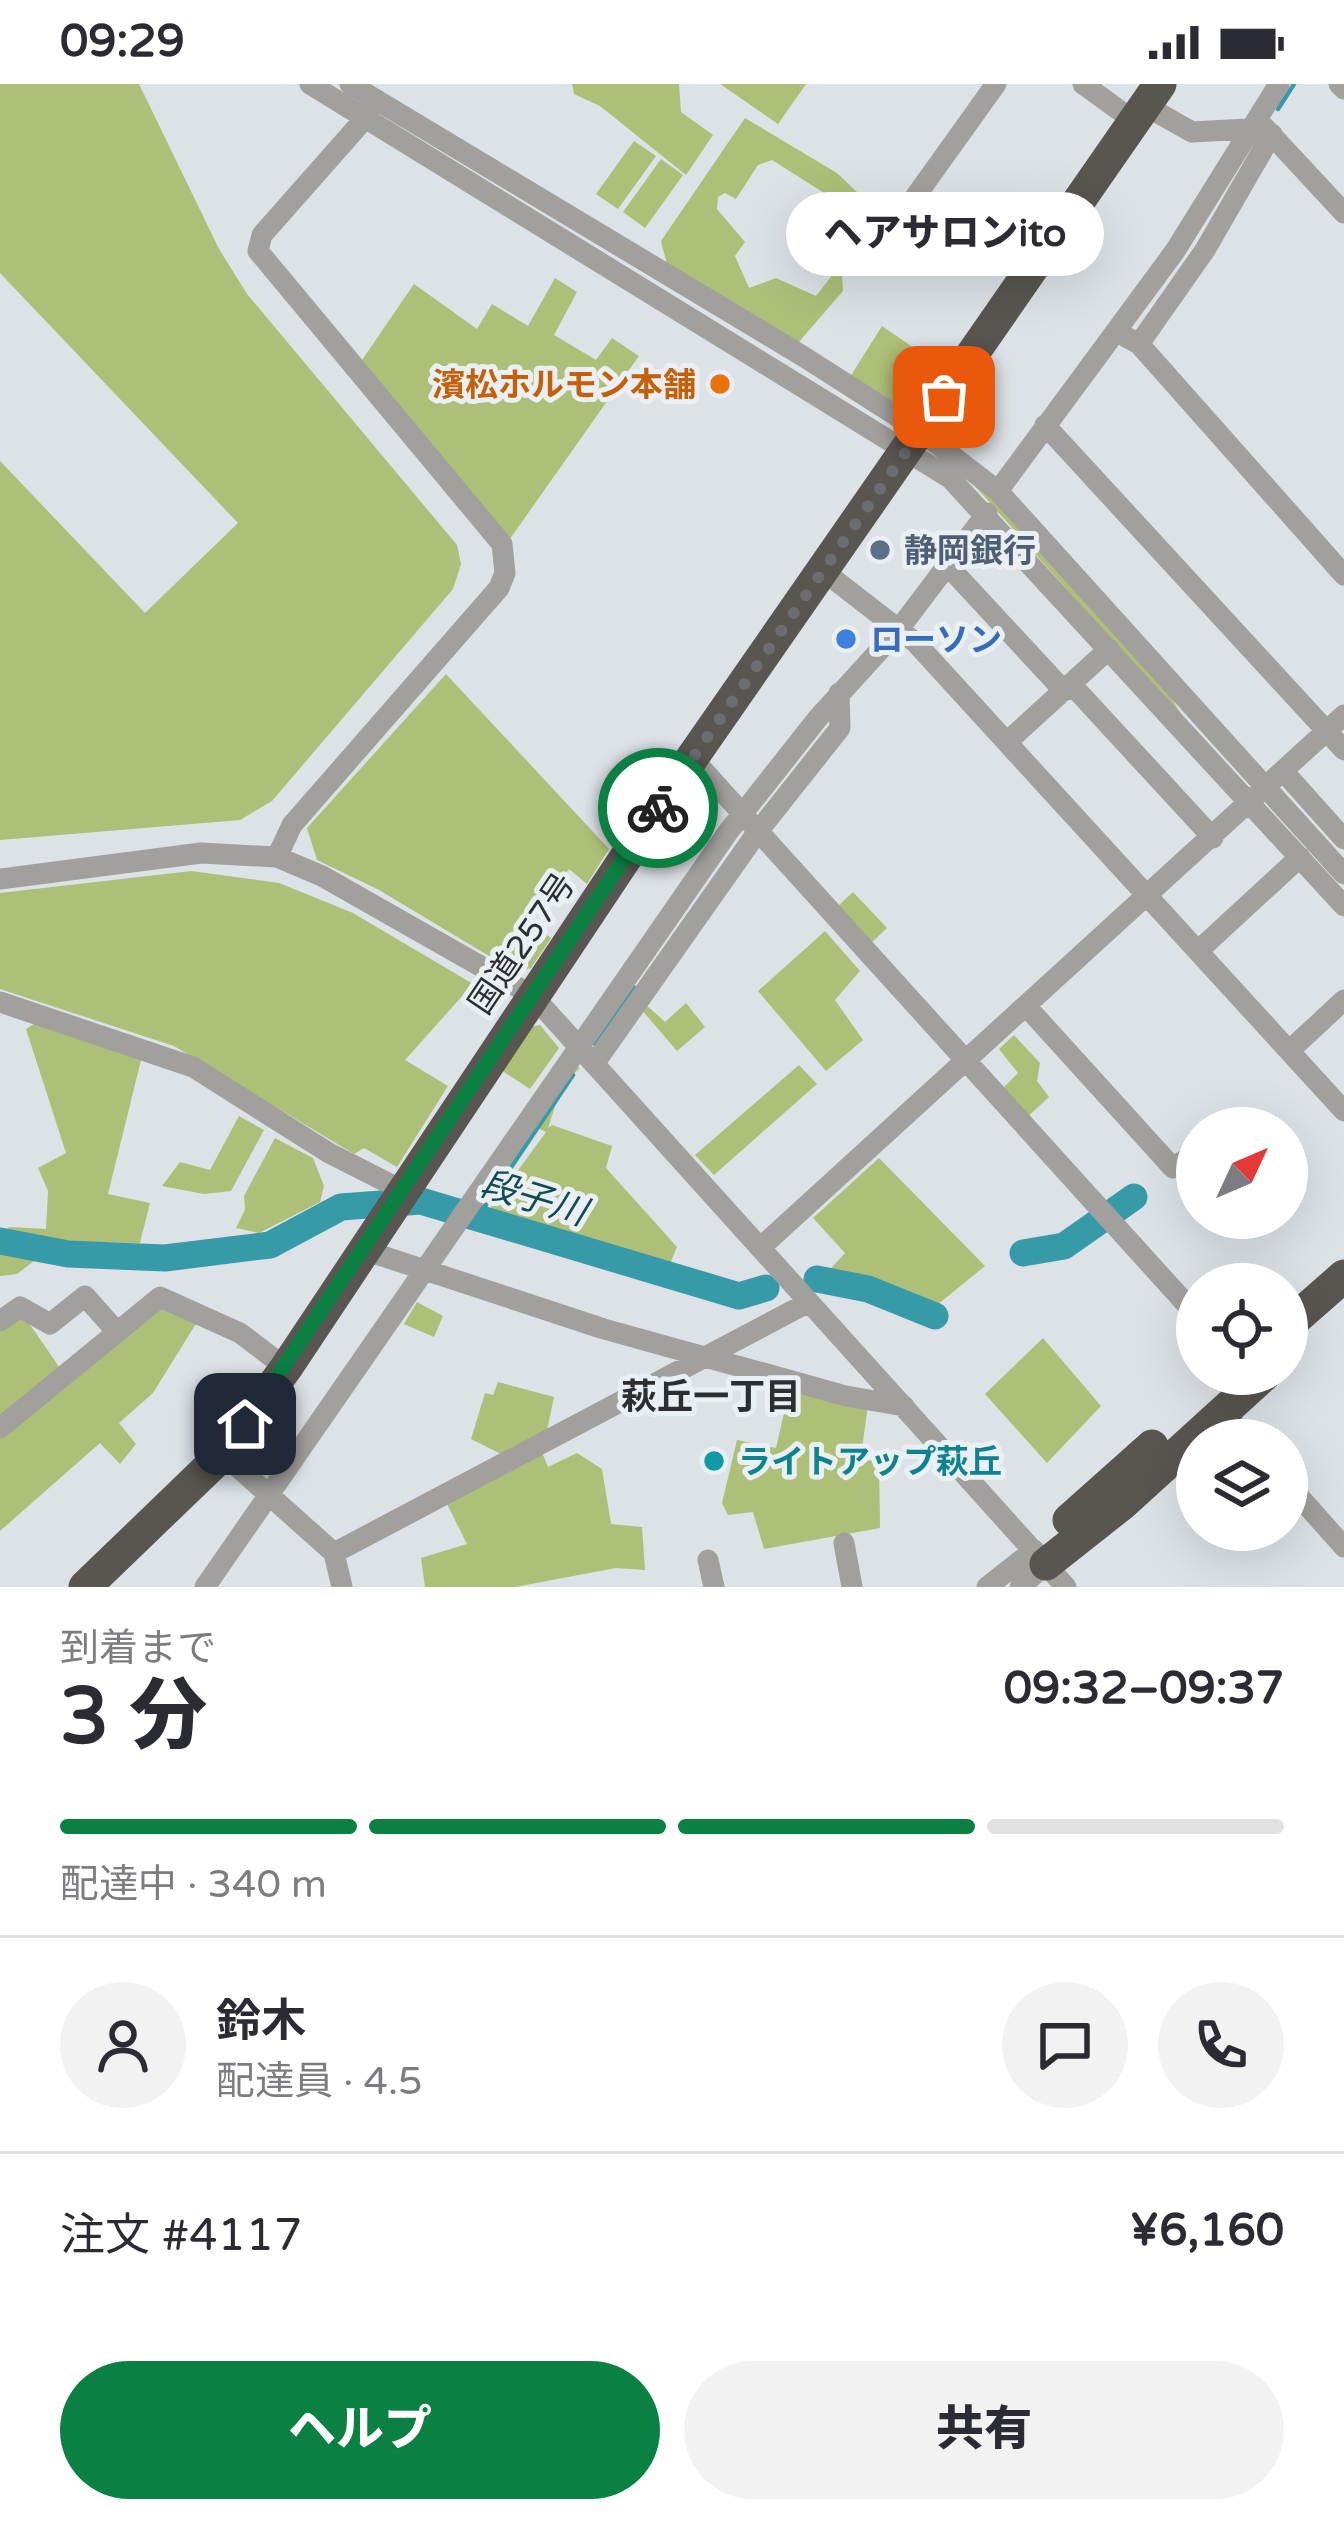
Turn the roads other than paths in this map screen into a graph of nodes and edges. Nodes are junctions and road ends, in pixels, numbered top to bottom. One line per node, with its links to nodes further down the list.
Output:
1 (310, 84): 7 (street)
2 (350, 84): 7 (street)
3 (996, 84): 10 (street)
4 (1083, 84): 6 (street)
5 (1279, 84): 8 (street)
6 (1147, 103): 8 (street); 14 (highway, 国道257号)
7 (370, 107): 14 (street); 34 (street)
8 (1258, 128): 9 (street); 11 (street); 12 (street)
9 (1340, 200)
10 (895, 225)
11 (1116, 332): 12 (street); 13 (street)
12 (1139, 344): 19 (street)
13 (1046, 425): 15 (street); 24 (street)
14 (914, 440): 15 (street); 16 (street); 18 (highway, 国道257号)
15 (998, 491): 29 (street)
16 (987, 513): 17 (street); 21 (street)
17 (949, 567): 20 (street); 22 (street)
18 (822, 570): 20 (street); 27 (highway, 国道257号)
19 (1344, 575)
20 (899, 628): 23 (street); 25 (street)
21 (1109, 650): 22 (street); 29 (street)
22 (1068, 687): 25 (street); 32 (street)
23 (839, 693): 30 (street); 31 (street)
24 (1335, 723): 26 (street); 28 (street)
25 (1007, 742): 38 (street)
26 (1344, 750)
27 (692, 758): 30 (street); 41 (highway, 国道257号)
28 (1284, 772): 29 (street); 33 (street)
29 (1258, 796): 32 (street); 35 (street); 36 (street)
30 (741, 815): 31 (street); 46 (street)
31 (756, 834): 48 (street); 49 (street)
32 (1213, 838): 38 (street)
33 (1344, 839)
34 (277, 857): 37 (street); 41 (street)
35 (1300, 857): 39 (street); 40 (street)
36 (1344, 874)
37 (0, 879)
38 (1147, 896): 40 (street); 44 (street)
39 (1344, 906)
40 (1198, 951): 47 (street)
41 (532, 996): 46 (street); 52 (highway, 国道257号)
42 (1344, 1000): 47 (street)
43 (10, 1006): 45 (street); 52 (street)
44 (1026, 1006): 48 (street); 51 (street)
45 (0, 1024)
46 (578, 1046): 49 (street); 55 (street)
47 (1289, 1051): 50 (street)
48 (967, 1061): 53 (street); 57 (street)
49 (594, 1064): 53 (street)
50 (1344, 1111)
51 (1176, 1166)
52 (396, 1199): 54 (highway, 国道257号)
53 (760, 1248): 58 (street)
54 (364, 1250): 55 (street); 65 (highway, 国道257号)
55 (419, 1272): 64 (street); 73 (street)
56 (1344, 1276): 60 (highway)
57 (1176, 1293)
58 (809, 1302): 64 (street); 68 (street)
59 (1344, 1304): 63 (highway)
60 (1308, 1308)
61 (0, 1321): 62 (street)
62 (117, 1332): 65 (street); 71 (street)
63 (1308, 1336)
64 (704, 1357): 68 (street); 77 (street)
65 (286, 1368): 72 (highway, 国道257号)
66 (1214, 1395): 79 (highway)
67 (1242, 1395): 69 (highway)
68 (904, 1406): 79 (street)
69 (1223, 1412): 70 (street); 79 (highway)
70 (1229, 1419)
71 (0, 1428)
72 (223, 1454): 73 (street); 80 (highway, 国道257号)
73 (269, 1496): 77 (street); 81 (street)
74 (1308, 1507): 76 (street)
75 (844, 1543): 84 (street)
76 (1344, 1547)
77 (334, 1553): 82 (street)
78 (708, 1560): 83 (street)
79 (1049, 1567): 85 (street); 86 (street)
80 (85, 1587)
81 (205, 1587)
82 (342, 1587)
83 (714, 1587)
84 (852, 1587)
85 (988, 1587)
86 (1020, 1587)

